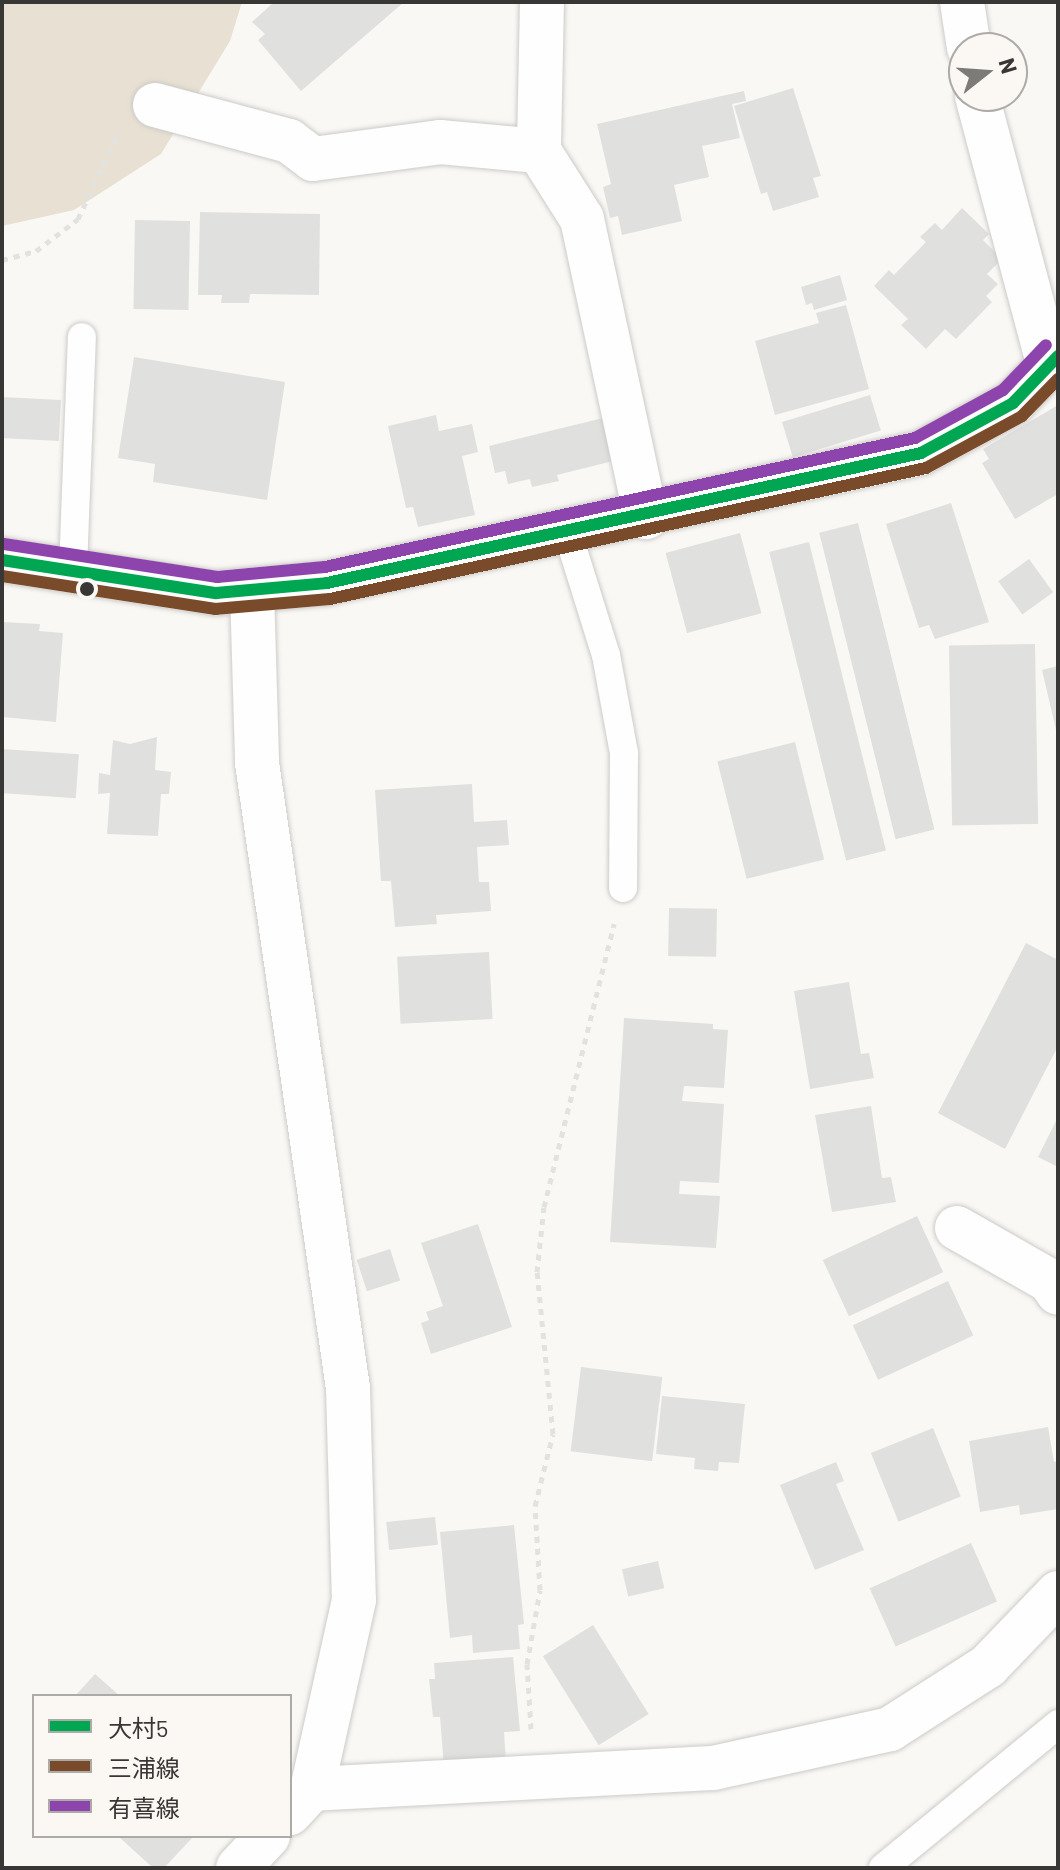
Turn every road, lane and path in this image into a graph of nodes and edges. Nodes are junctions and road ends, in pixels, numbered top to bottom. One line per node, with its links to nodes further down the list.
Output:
1 (542, 2): 6 (street)
2 (962, 2): 3 (street)
3 (967, 32)
4 (155, 105): 6 (street); 7 (path)
5 (982, 112): 9 (street)
6 (539, 151): 10 (street)
7 (2, 260)
8 (82, 337): 13 (lane)
9 (1053, 361): 10 (street)
10 (646, 517): 11 (street)
11 (568, 534): 14 (street); 15 (lane)
12 (2, 560): 13 (street)
13 (73, 569): 14 (street)
14 (252, 590): 21 (street)
15 (623, 888): 20 (path)
16 (957, 1228): 17 (street)
17 (1058, 1293)
18 (1058, 1593): 20 (street)
19 (1058, 1724): 24 (lane)
20 (534, 1782): 21 (street)
21 (301, 1801)
22 (266, 1838): 23 (street)
23 (238, 1868)
24 (883, 1868)

